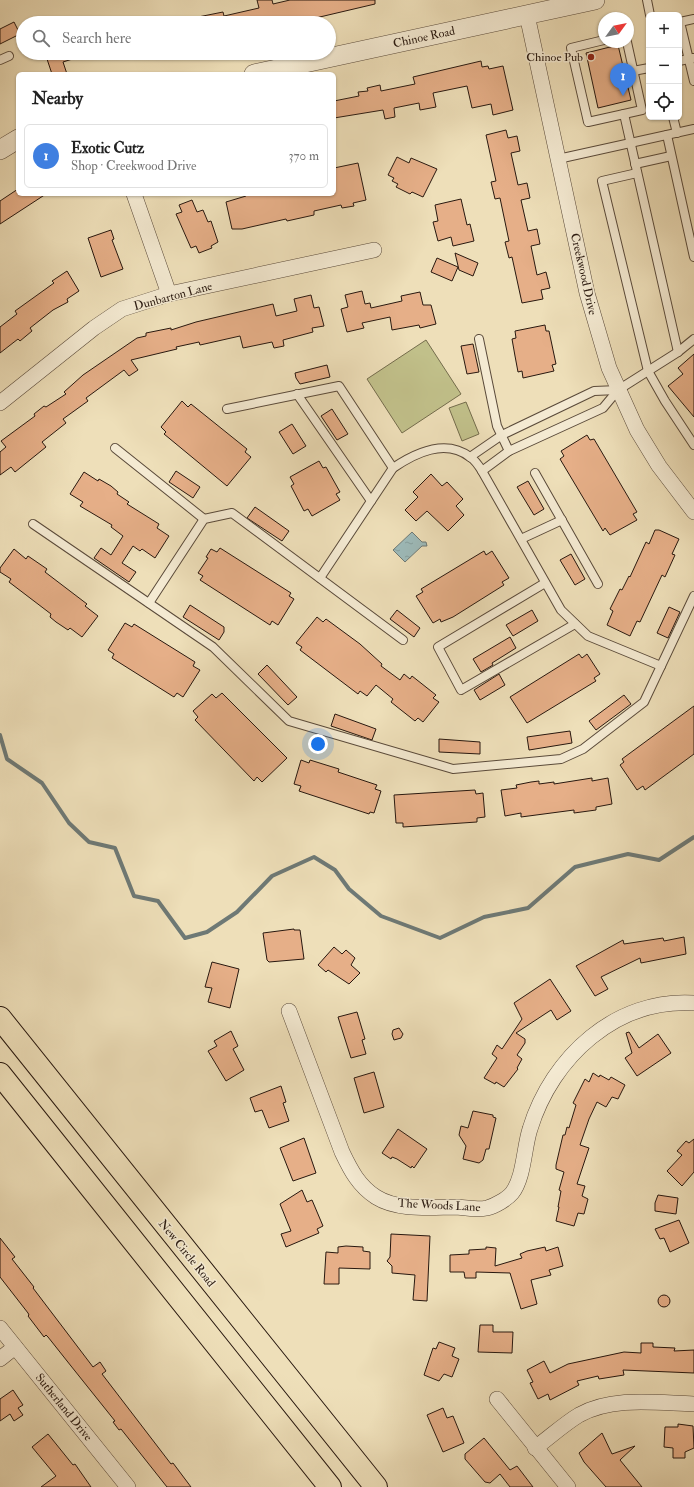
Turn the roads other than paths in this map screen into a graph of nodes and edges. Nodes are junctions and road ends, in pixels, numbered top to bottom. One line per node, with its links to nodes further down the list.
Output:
1 (595, 0): 4 (street, Chinoe Road)
2 (647, 0): 3 (lane)
3 (649, 12)
4 (527, 15): 9 (street, Chinoe Road); 26 (street, Creekwood Drive)
5 (694, 19): 10 (lane)
6 (598, 41): 17 (lane)
7 (628, 48): 14 (lane)
8 (9, 56): 11 (lane)
9 (336, 56)
10 (691, 58): 16 (lane)
11 (0, 60)
12 (319, 60): 15 (street, Chinoe Road)
13 (646, 69): 14 (lane)
14 (633, 71): 17 (lane)
15 (263, 72)
16 (694, 81)
17 (624, 114): 23 (lane)
18 (674, 120): 20 (lane)
19 (694, 129): 20 (lane)
20 (677, 133): 21 (lane)
21 (666, 135): 23 (lane); 25 (lane)
22 (16, 139): 24 (street)
23 (631, 143): 26 (lane); 27 (lane)
24 (0, 150)
25 (671, 156): 27 (lane); 31 (lane)
26 (558, 159): 37 (street, Creekwood Drive)
27 (635, 164): 28 (lane)
28 (637, 173): 35 (lane); 36 (lane)
29 (135, 196): 32 (street)
30 (374, 250): 32 (street, Dunbarton Lane)
31 (694, 257)
32 (169, 294): 39 (street, Dunbarton Lane)
33 (479, 339): 41 (lane)
34 (694, 339): 35 (lane)
35 (678, 352): 36 (lane)
36 (648, 371): 37 (lane); 42 (lane)
37 (618, 390): 41 (lane); 44 (lane); 50 (street, Creekwood Drive)
38 (298, 394): 40 (lane); 46 (lane); 49 (lane)
39 (0, 403)
40 (227, 409)
41 (502, 435): 44 (lane); 45 (lane)
42 (694, 445)
43 (115, 448): 51 (lane)
44 (509, 451): 47 (lane)
45 (470, 457): 46 (lane); 47 (lane)
46 (393, 468): 49 (lane)
47 (482, 471): 54 (lane)
48 (535, 473): 52 (lane)
49 (371, 501): 55 (lane)
50 (694, 512)
51 (204, 519): 55 (lane); 59 (lane)
52 (562, 520): 54 (lane); 57 (lane)
53 (33, 524): 59 (lane)
54 (521, 539): 56 (lane)
55 (320, 578): 61 (lane)
56 (545, 583): 60 (lane); 60 (lane)
57 (598, 584)
58 (694, 596): 62 (lane)
59 (149, 603): 62 (lane)
60 (575, 624): 62 (lane)
61 (403, 640)
62 (661, 666)
63 (694, 1003): 64 (street, The Woods Lane)
64 (289, 1011)
65 (0, 1018): 75 (highway, New Circle Road)
66 (0, 1074): 74 (highway)
67 (0, 1328): 68 (street, Sutherland Drive)
68 (15, 1347): 69 (street); 73 (street, Sutherland Drive)
69 (0, 1358)
70 (497, 1399): 72 (street)
71 (694, 1404): 72 (street)
72 (535, 1448): 76 (street)
73 (128, 1487)
74 (330, 1487)
75 (376, 1487)
76 (568, 1487)

